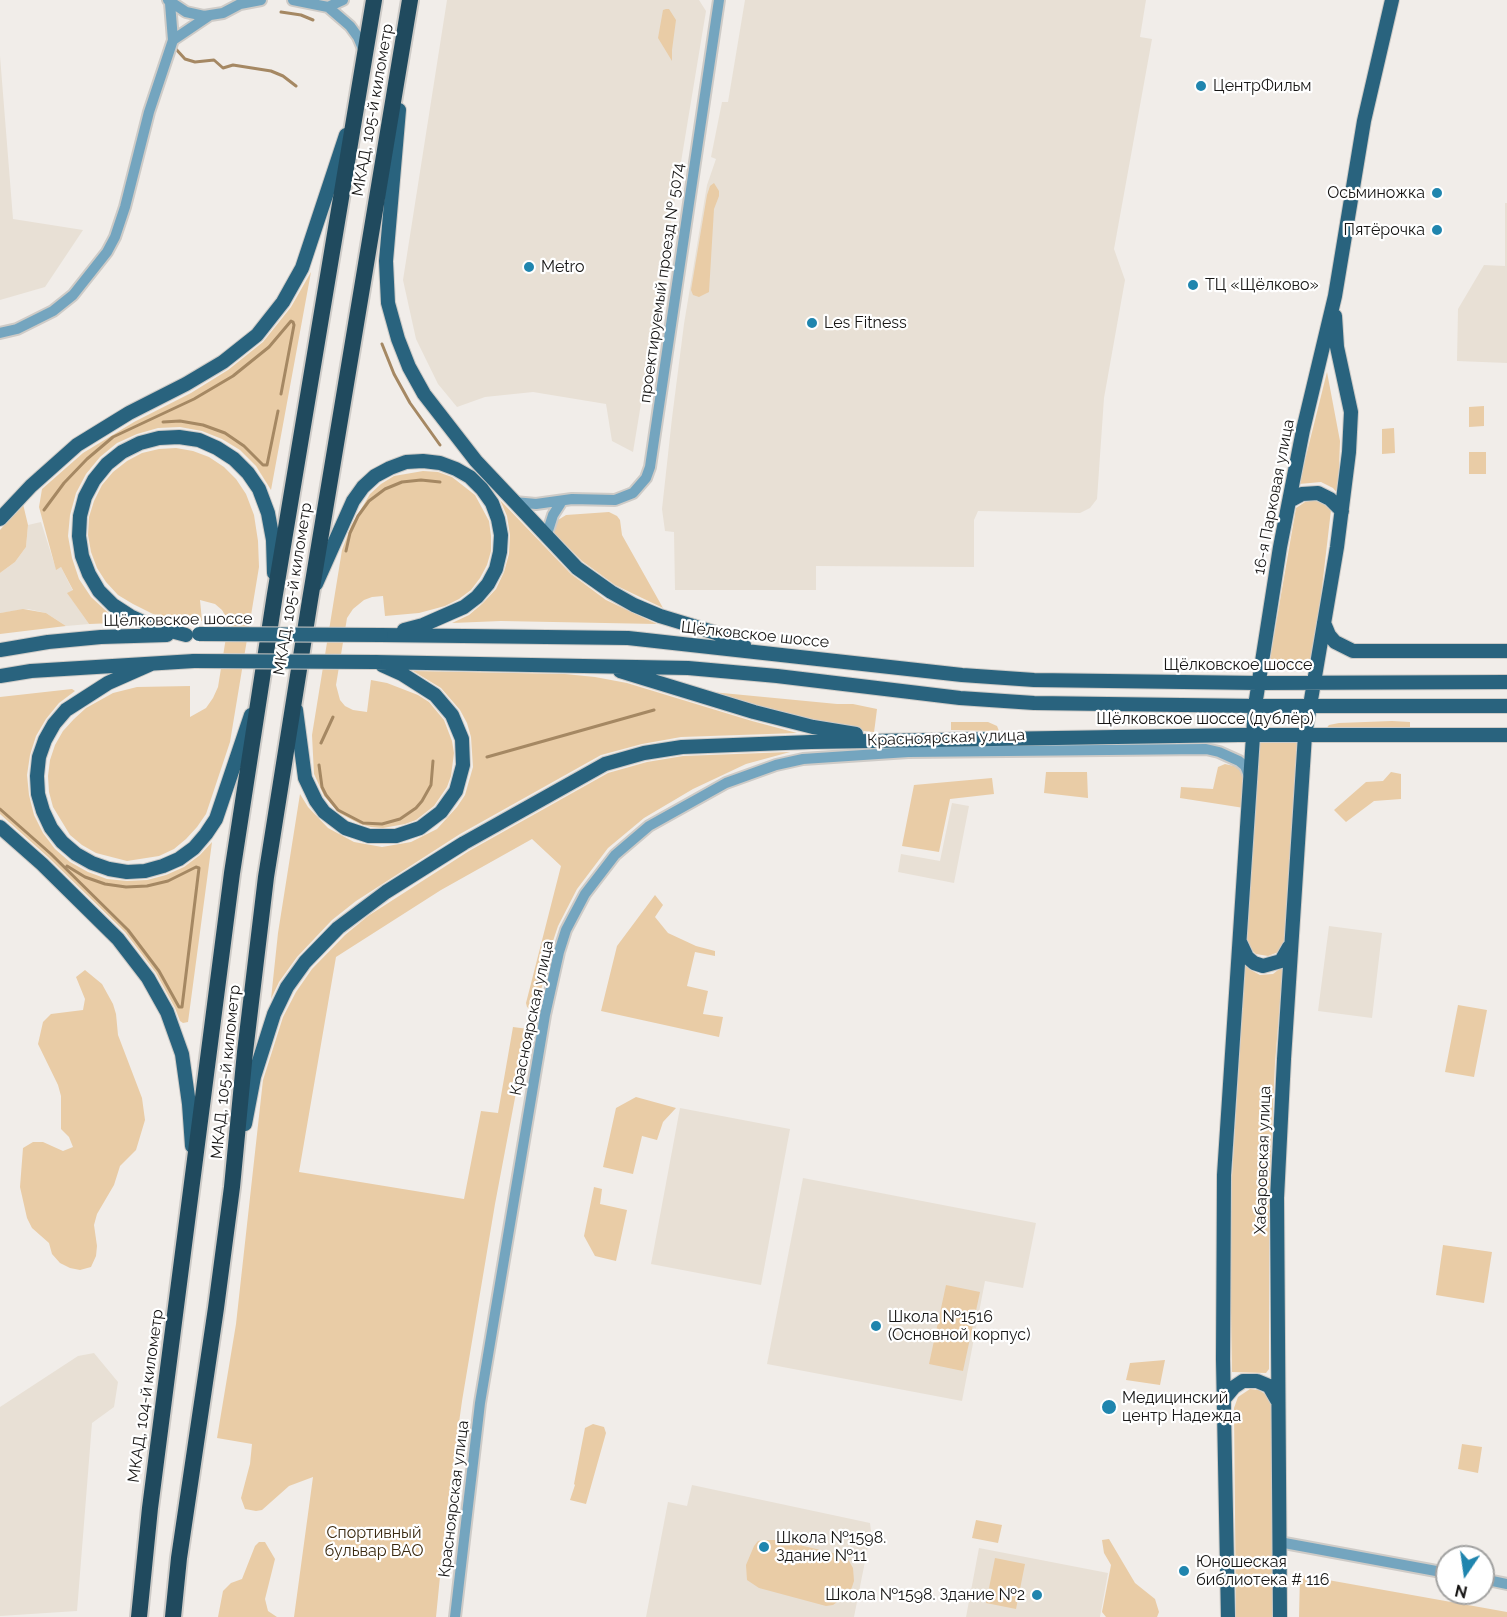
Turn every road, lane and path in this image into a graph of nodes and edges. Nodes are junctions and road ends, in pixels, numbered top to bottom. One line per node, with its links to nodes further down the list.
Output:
1 (261, 0): 9 (street)
2 (293, 0): 10 (street)
3 (343, 0): 10 (street)
4 (374, 0): 14 (highway, МКАД, 105-й километр)
5 (410, 0): 12 (highway, МКАД, 105-й километр)
6 (719, 0): 19 (street, проектируемый проезд № 5074)
7 (1392, 0): 16 (main road, 16-я Парковая улица)
8 (169, 2): 11 (street); 13 (street)
9 (242, 2): 11 (street)
10 (328, 7): 14 (street)
11 (210, 15): 13 (street)
12 (405, 27): 20 (main road); 25 (highway, МКАД, 105-й километр)
13 (173, 40): 17 (street)
14 (366, 53): 15 (highway, МКАД, 105-й километр)
15 (359, 93): 22 (main road); 24 (highway, МКАД, 105-й километр)
16 (1335, 296): 18 (main road, 16-я Парковая улица); 21 (main road, 16-я Парковая улица)
17 (0, 333)
18 (1291, 500): 21 (main road); 38 (main road, 16-я Парковая улица)
19 (562, 501): 20 (street, проектируемый проезд № 5074); 23 (street)
20 (514, 502): 23 (main road)
21 (1342, 511): 26 (main road, 16-я Парковая улица)
22 (0, 519)
23 (546, 537): 30 (main road)
24 (275, 594): 27 (main road); 39 (highway, МКАД, 105-й километр)
25 (310, 600): 28 (main road); 40 (highway, МКАД, 105-й километр)
26 (1324, 623): 31 (main road); 36 (main road, 16-я Парковая улица)
27 (192, 635): 28 (main road, Щёлковское шоссе, bridge); 29 (main road, Щёлковское шоссе)
28 (384, 635): 30 (main road, Щёлковское шоссе)
29 (0, 650)
30 (759, 651): 38 (main road, Щёлковское шоссе)
31 (1507, 651)
32 (376, 662): 33 (main road, bridge); 34 (main road); 40 (main road)
33 (151, 664): 35 (main road); 39 (main road)
34 (598, 665): 41 (main road); 47 (main road)
35 (0, 676)
36 (1314, 682): 37 (main road, Щёлковское шоссе); 38 (main road, Щёлковское шоссе); 42 (main road, 16-я Парковая улица)
37 (1507, 682)
38 (1258, 683): 41 (main road, 16-я Парковая улица)
39 (260, 687): 52 (highway, МКАД, 105-й километр)
40 (295, 693): 53 (highway, МКАД, 105-й километр)
41 (1255, 706): 42 (main road); 44 (main road)
42 (1310, 706): 43 (main road); 45 (main road, Хабаровская улица)
43 (1507, 706)
44 (1252, 735): 45 (main road, Щёлковское шоссе (дублёр)); 47 (main road, Щёлковское шоссе (дублёр)); 48 (main road)
45 (1305, 735): 46 (main road, Щёлковское шоссе (дублёр)); 51 (main road, Хабаровская улица)
46 (1507, 735)
47 (903, 740): 53 (main road)
48 (1250, 777): 50 (main road); 60 (street, Красноярская улица)
49 (0, 827): 52 (main road)
50 (1239, 937): 51 (main road); 54 (main road)
51 (1292, 940): 55 (main road, Хабаровская улица)
52 (193, 1180): 58 (highway, МКАД, 104-й километр)
53 (232, 1187): 59 (highway)
54 (1224, 1400): 55 (main road); 61 (main road)
55 (1277, 1400): 56 (main road, Хабаровская улица)
56 (1279, 1542): 57 (street); 62 (main road, Хабаровская улица)
57 (1435, 1571)
58 (139, 1617)
59 (173, 1617)
60 (455, 1617)
61 (1228, 1617)
62 (1280, 1617)

